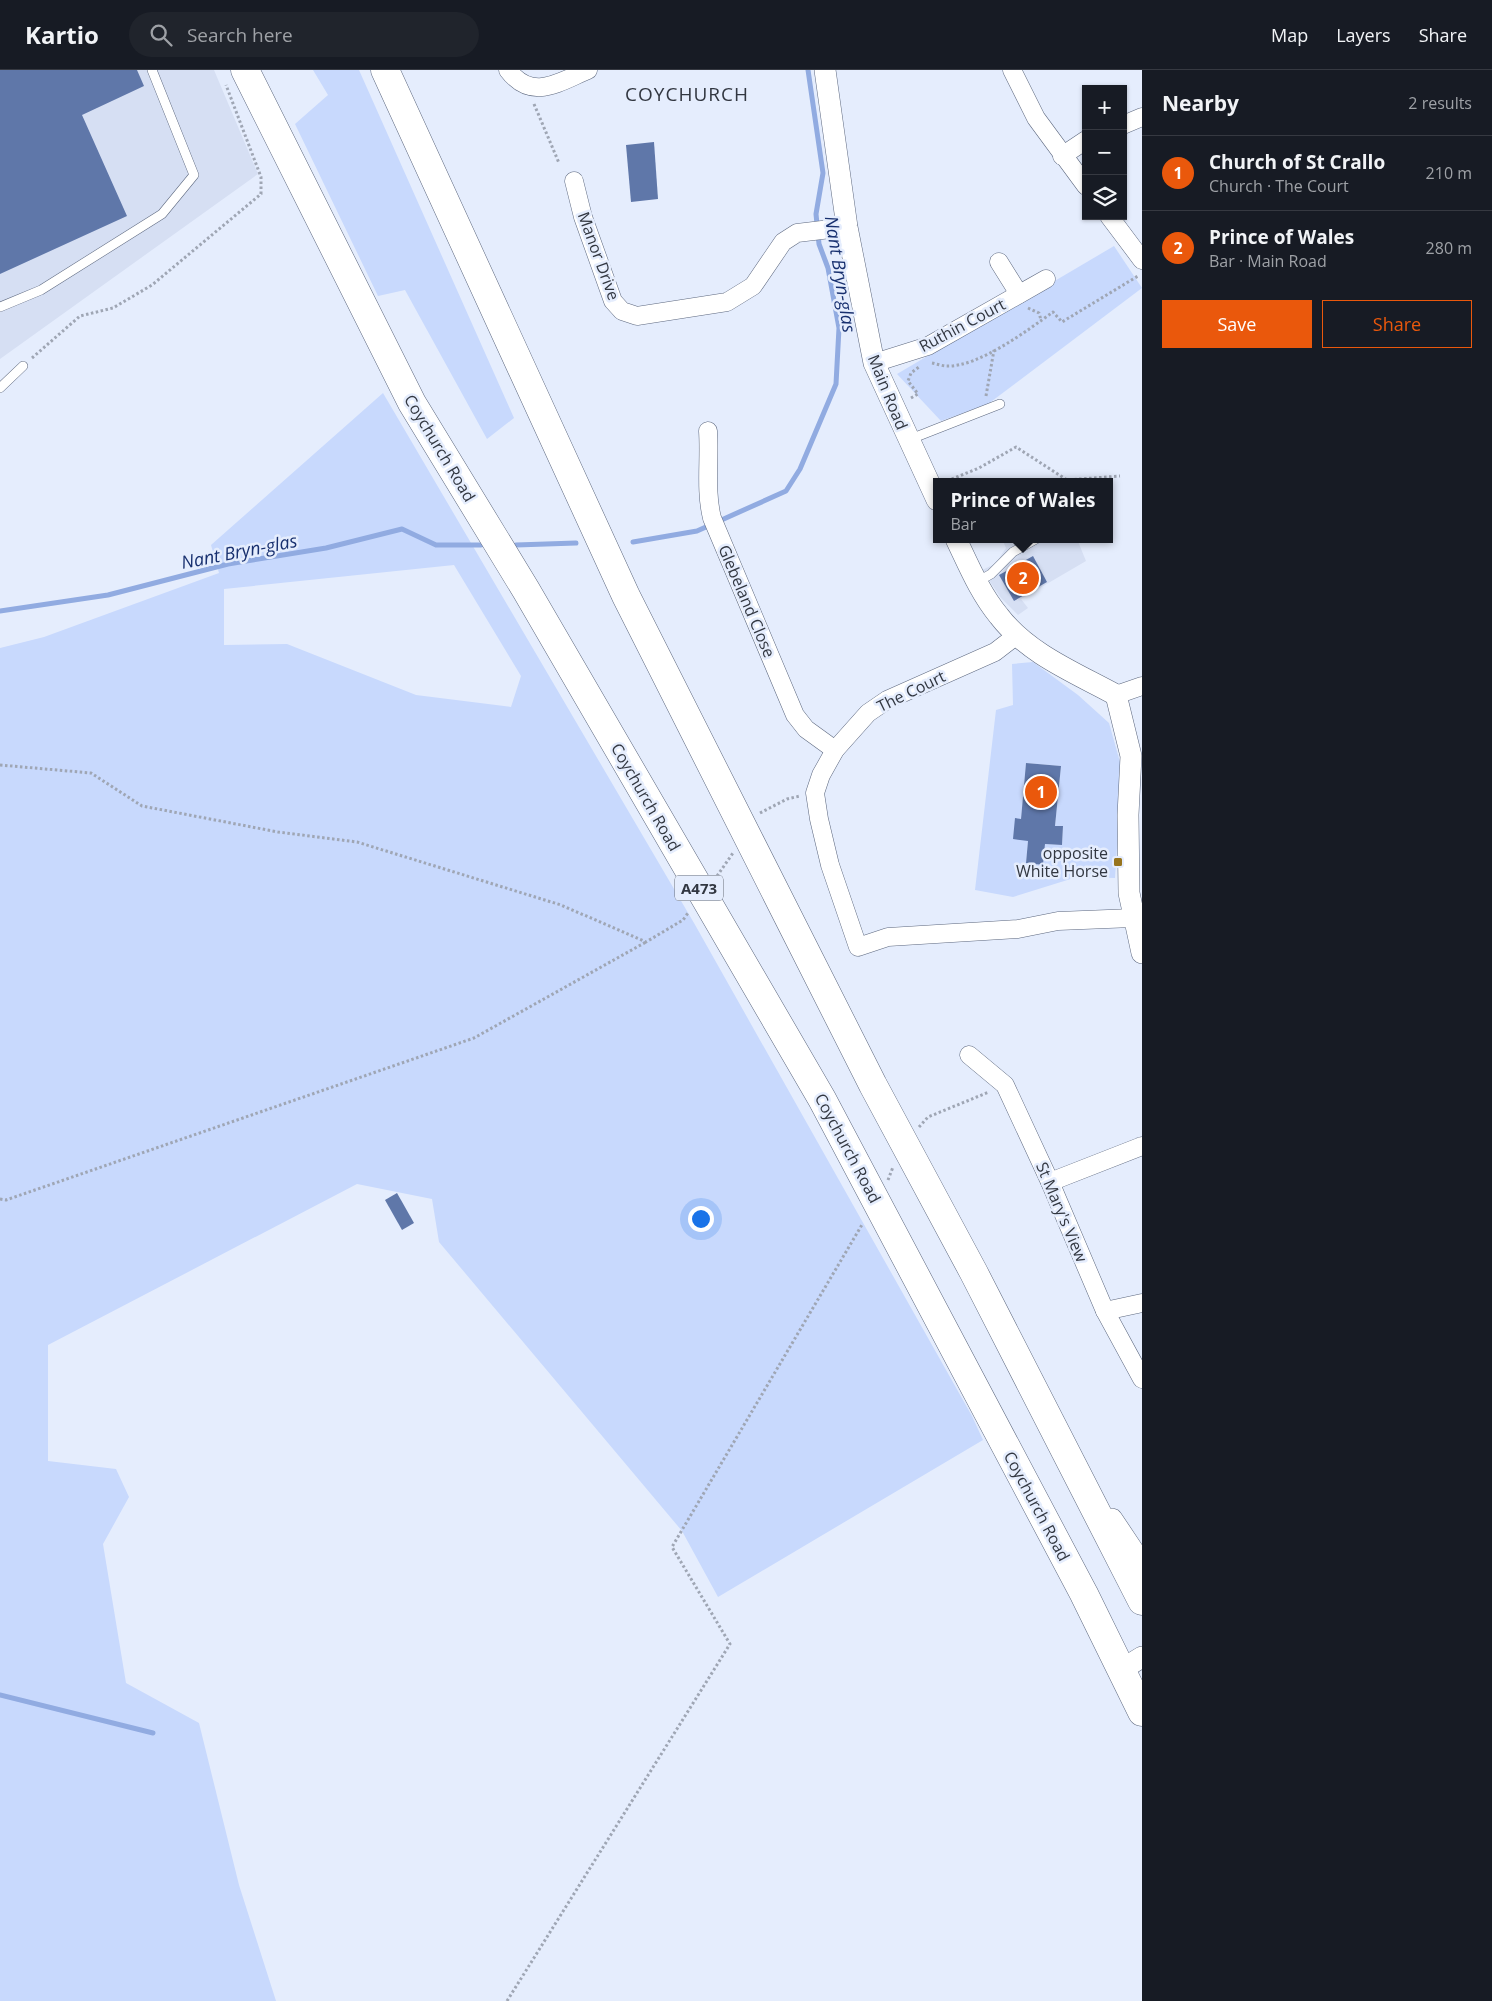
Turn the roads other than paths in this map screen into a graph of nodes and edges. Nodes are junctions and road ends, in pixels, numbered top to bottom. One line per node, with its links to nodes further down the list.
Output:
1 (152, 70): 20 (lane)
2 (385, 70): 43 (main road)
3 (508, 70): 4 (street)
4 (588, 70)
5 (825, 70): 15 (street, Main Road)
6 (1012, 70): 11 (street)
7 (235, 76): 46 (main road, Coychurch Road / A473)
8 (1142, 117): 9 (street)
9 (1127, 123)
10 (1082, 143): 11 (street)
11 (1062, 156): 13 (street)
12 (574, 181): 15 (street, Manor Drive)
13 (1082, 181)
14 (1112, 220): 16 (street)
15 (847, 227): 21 (street, Main Road)
16 (1142, 260)
17 (999, 262): 19 (street, Ruthin Court)
18 (1046, 279): 19 (street, Ruthin Court)
19 (1022, 300): 21 (street, Ruthin Court)
20 (0, 307)
21 (874, 363): 26 (street, Main Road)
22 (23, 366): 23 (lane)
23 (0, 388)
24 (1000, 404): 26 (lane)
25 (708, 431): 34 (street, Glebeland Close)
26 (908, 440): 27 (street, Main Road)
27 (933, 492)
28 (958, 543): 30 (street)
29 (1029, 543): 30 (lane)
30 (977, 582): 31 (street)
31 (1016, 635): 33 (street); 34 (street, The Court)
32 (1142, 686): 33 (street)
33 (1116, 694): 35 (street)
34 (835, 750): 35 (street, The Court)
35 (1134, 918): 36 (street)
36 (1141, 951)
37 (969, 1055): 39 (street, St Mary's View)
38 (1142, 1146): 39 (street)
39 (1050, 1182): 41 (street, St Mary's View)
40 (1142, 1303): 41 (street)
41 (1104, 1311): 42 (street, St Mary's View)
42 (1142, 1379)
43 (1077, 1469): 44 (street); 45 (main road)
44 (1142, 1564)
45 (1142, 1601)
46 (1136, 1684)

